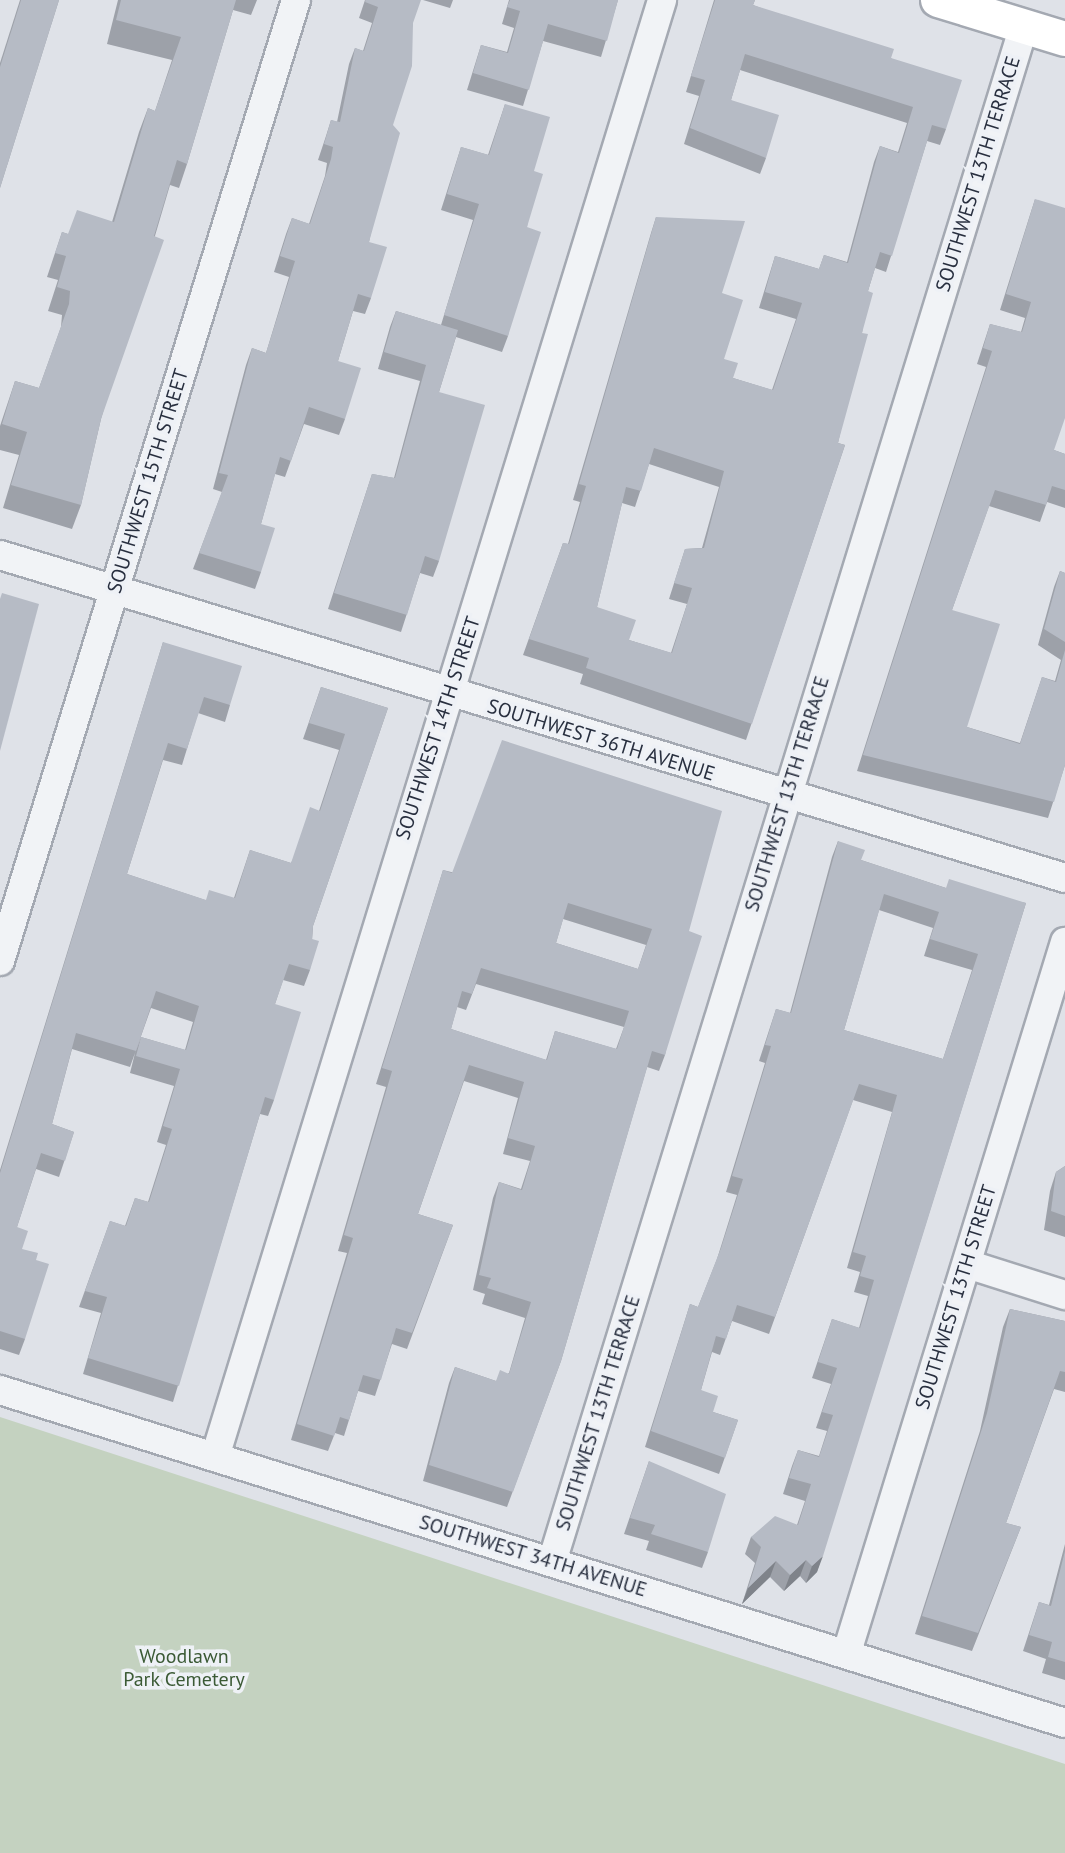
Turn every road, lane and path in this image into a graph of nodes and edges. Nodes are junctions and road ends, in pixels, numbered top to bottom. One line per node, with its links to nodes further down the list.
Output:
1 (296, 0): 7 (street, SOUTHWEST 15TH STREET)
2 (662, 0): 8 (street, SOUTHWEST 14TH STREET)
3 (938, 0): 4 (main road)
4 (1024, 26): 5 (main road); 9 (street, SOUTHWEST 13TH TERRACE)
5 (1065, 39)
6 (0, 555): 7 (street, SOUTHWEST 36TH AVENUE)
7 (114, 590): 8 (street, SOUTHWEST 36TH AVENUE); 12 (street, SOUTHWEST 15TH STREET)
8 (449, 694): 9 (street, SOUTHWEST 36TH AVENUE); 16 (street, SOUTHWEST 14TH STREET)
9 (786, 796): 10 (street, SOUTHWEST 36TH AVENUE); 17 (street, SOUTHWEST 13TH TERRACE)
10 (1065, 878)
11 (1065, 942): 13 (street, SOUTHWEST 13TH STREET)
12 (0, 961)
13 (967, 1264): 14 (street); 18 (street, SOUTHWEST 13TH STREET)
14 (1065, 1295)
15 (0, 1390): 16 (street, SOUTHWEST 34TH AVENUE)
16 (215, 1457): 17 (street, SOUTHWEST 34TH AVENUE)
17 (552, 1562): 18 (street, SOUTHWEST 34TH AVENUE)
18 (847, 1652): 19 (street, SOUTHWEST 34TH AVENUE)
19 (1065, 1723)

